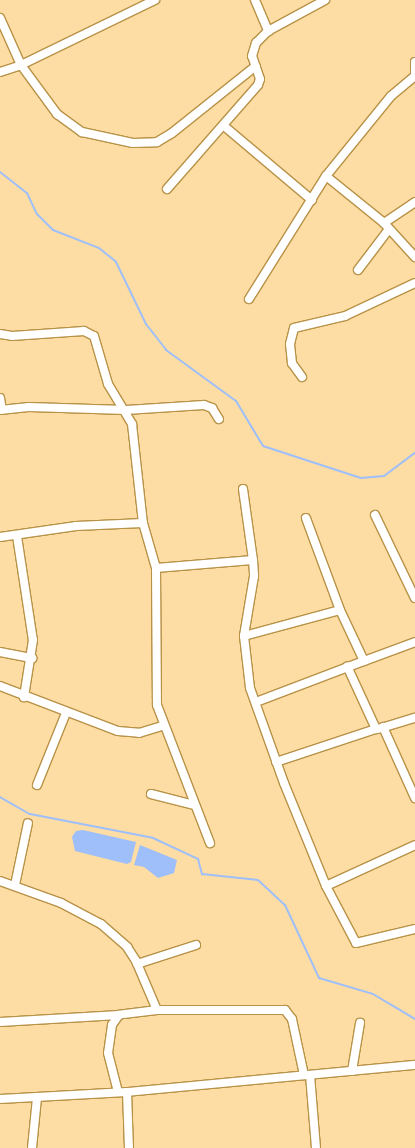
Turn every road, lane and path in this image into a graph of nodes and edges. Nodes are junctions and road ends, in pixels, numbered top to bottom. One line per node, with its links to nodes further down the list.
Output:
1 (255, 0): 5 (street)
2 (325, 0): 5 (street)
3 (152, 1): 7 (street)
4 (0, 18): 7 (street)
5 (268, 31): 8 (street)
6 (415, 62): 10 (street)
7 (21, 65): 8 (street); 9 (street)
8 (256, 66): 11 (street)
9 (0, 72)
10 (415, 76): 12 (street)
11 (224, 126): 13 (street); 14 (street)
12 (326, 176): 14 (street); 16 (street)
13 (167, 189)
14 (312, 200): 20 (street)
15 (415, 202): 16 (street)
16 (386, 226): 17 (street); 18 (street)
17 (415, 257)
18 (358, 270)
19 (415, 282): 22 (street)
20 (250, 299)
21 (0, 334): 25 (street)
22 (302, 377)
23 (0, 398): 24 (street)
24 (1, 410): 25 (street)
25 (126, 410): 26 (street); 30 (street)
26 (219, 419)
27 (244, 489): 33 (street)
28 (375, 515): 35 (street)
29 (306, 518): 36 (street)
30 (143, 523): 32 (street); 34 (street)
31 (0, 536): 32 (street)
32 (17, 536): 40 (street)
33 (253, 560): 34 (street); 37 (street)
34 (156, 568): 48 (street)
35 (415, 598)
36 (340, 610): 37 (street); 41 (street)
37 (244, 636): 45 (street)
38 (415, 642): 41 (street)
39 (0, 652): 40 (street)
40 (32, 658): 44 (street)
41 (364, 660): 42 (street)
42 (347, 666): 45 (street); 49 (street)
43 (0, 686): 44 (street)
44 (24, 697): 46 (street)
45 (256, 702): 50 (street)
46 (66, 713): 48 (street); 51 (street)
47 (415, 718): 49 (street)
48 (162, 726): 54 (street)
49 (379, 728): 50 (street); 53 (street)
50 (276, 762): 60 (street)
51 (37, 785)
52 (150, 794): 54 (street)
53 (415, 798)
54 (194, 805): 56 (street)
55 (28, 823): 59 (street)
56 (210, 843)
57 (415, 845): 60 (street)
58 (0, 881): 59 (street)
59 (15, 885): 63 (street)
60 (326, 886): 61 (street)
61 (415, 929)
62 (196, 945): 63 (street)
63 (137, 964): 64 (street)
64 (157, 1010): 65 (street); 70 (street)
65 (119, 1015): 66 (street); 71 (street)
66 (0, 1022)
67 (360, 1023): 69 (street)
68 (415, 1065): 69 (street)
69 (352, 1071): 70 (street)
70 (307, 1075): 72 (street); 77 (street)
71 (118, 1092): 72 (street); 73 (street)
72 (127, 1092): 76 (street)
73 (37, 1098): 74 (street); 75 (street)
74 (0, 1099)
75 (32, 1148)
76 (128, 1148)
77 (316, 1148)

